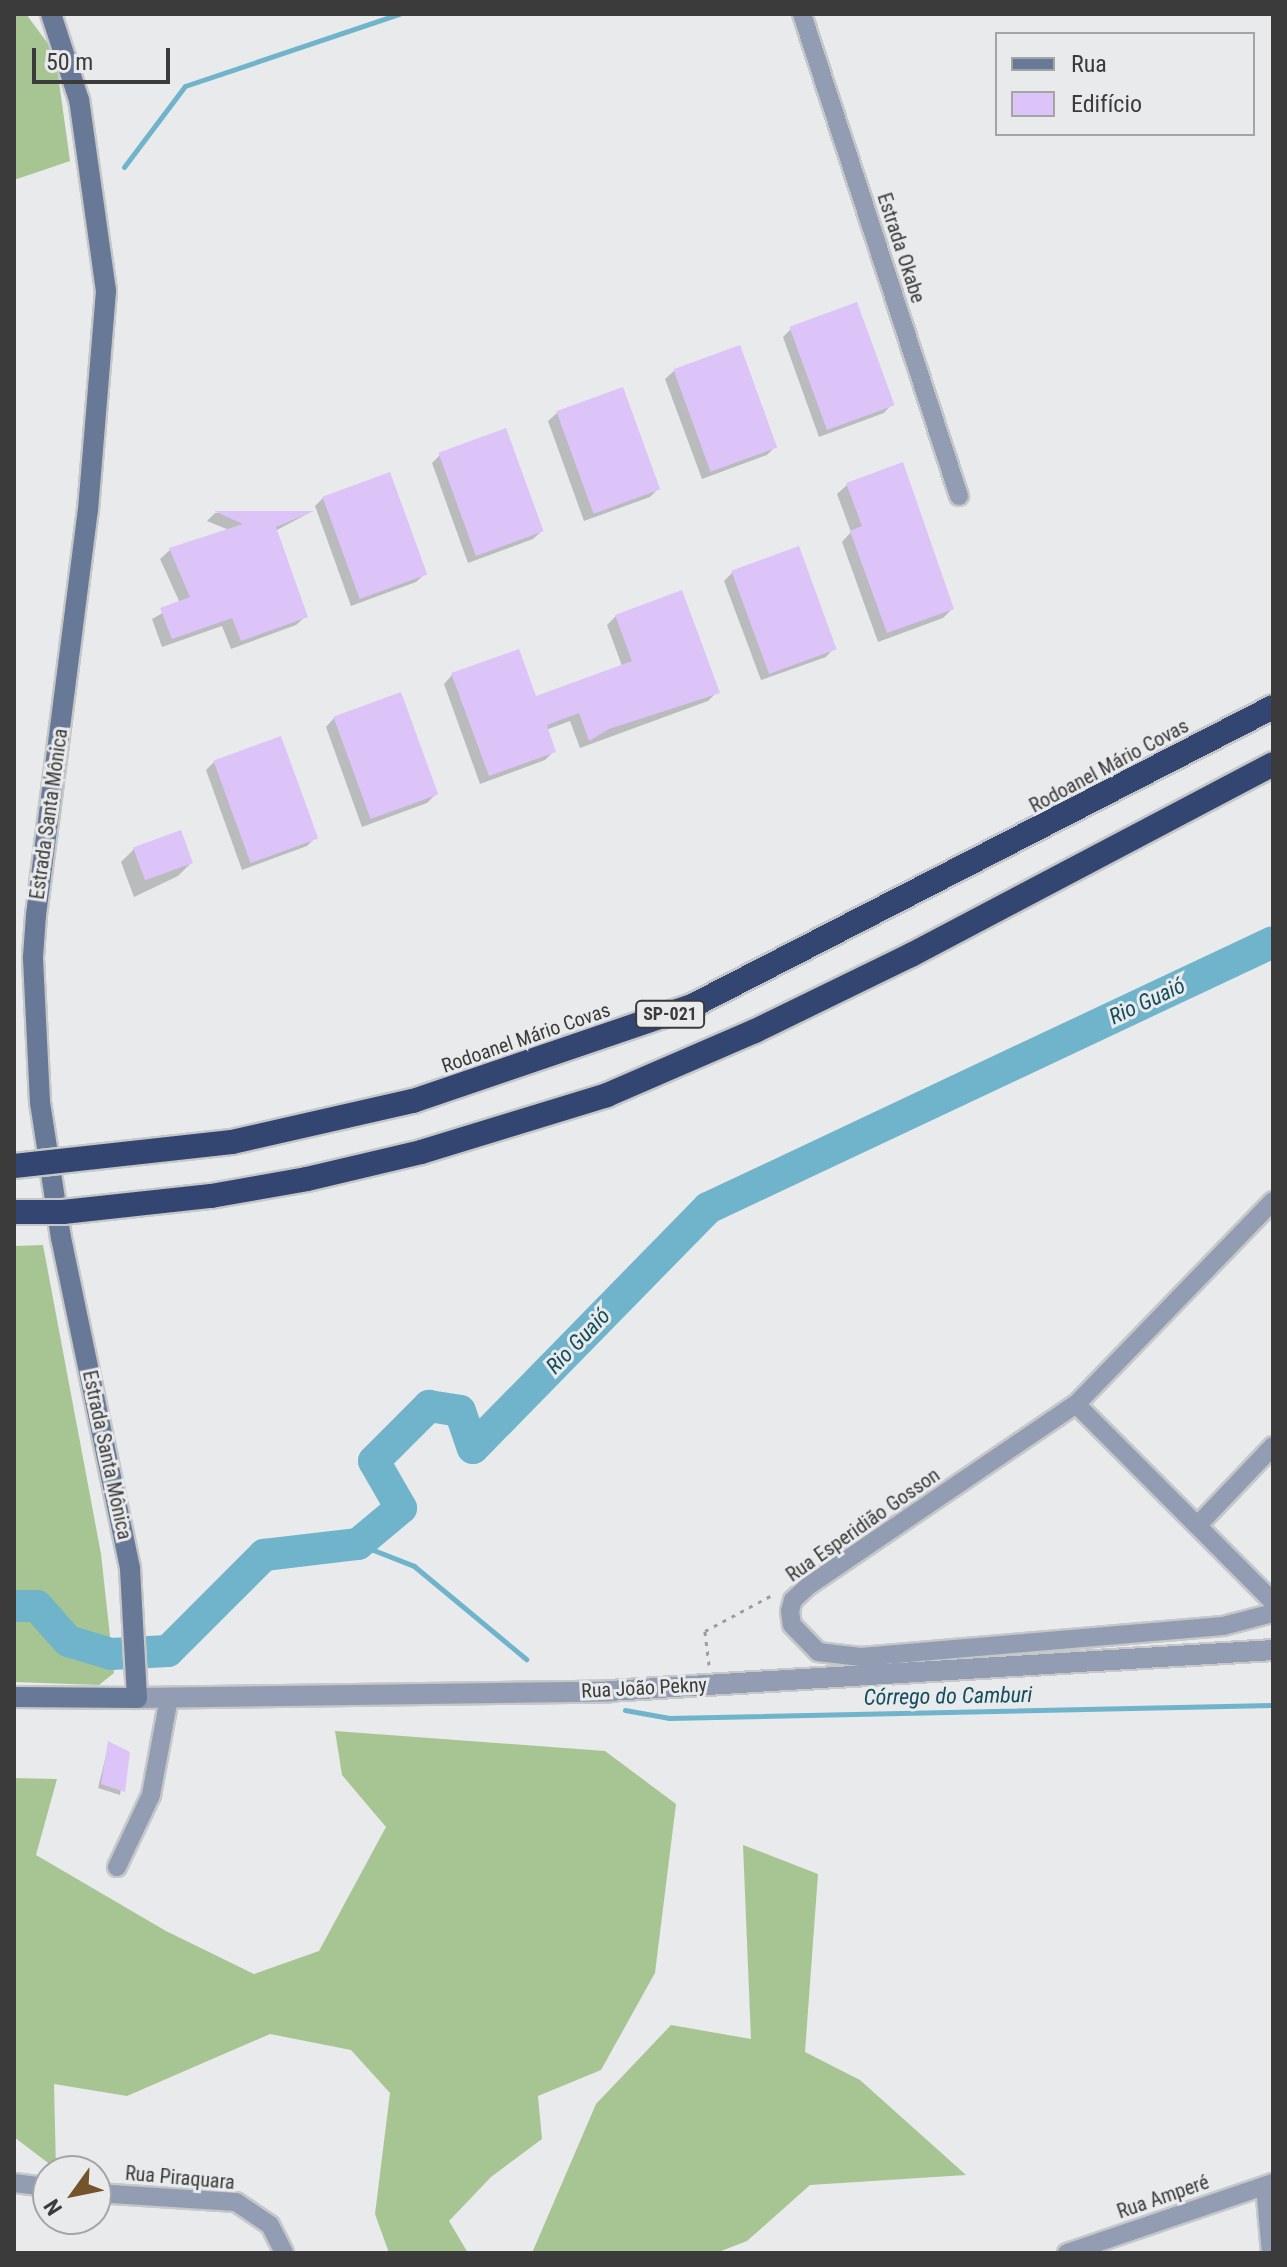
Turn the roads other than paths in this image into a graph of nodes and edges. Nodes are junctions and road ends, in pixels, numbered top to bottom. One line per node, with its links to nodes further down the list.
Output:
1 (51, 14): 15 (main road, Estrada Santa Mônica)
2 (802, 14): 3 (street, Estrada Okabe)
3 (959, 496)
4 (1273, 707): 6 (highway, Rodoanel Mário Covas / SP-021, bridge)
5 (1273, 764): 8 (highway, SP-021, bridge)
6 (14, 1166)
7 (1273, 1201): 9 (street, Rua Esperidião Gosson)
8 (14, 1212)
9 (1076, 1404): 11 (street); 13 (street, Rua Esperidião Gosson)
10 (1273, 1446): 11 (street)
11 (1198, 1525): 12 (street)
12 (1273, 1602)
13 (1273, 1613)
14 (1273, 1650): 17 (street, Rua João Pekny)
15 (137, 1688): 16 (main road, Rua João Pekny); 17 (street, Rua João Pekny)
16 (14, 1697)
17 (169, 1698): 18 (street)
18 (117, 1867)
19 (1269, 2184): 22 (street, Rua Amperé); 23 (street)
20 (112, 2194): 21 (street, Rua Piraquara)
21 (284, 2253)
22 (1067, 2253)
23 (1271, 2253)

